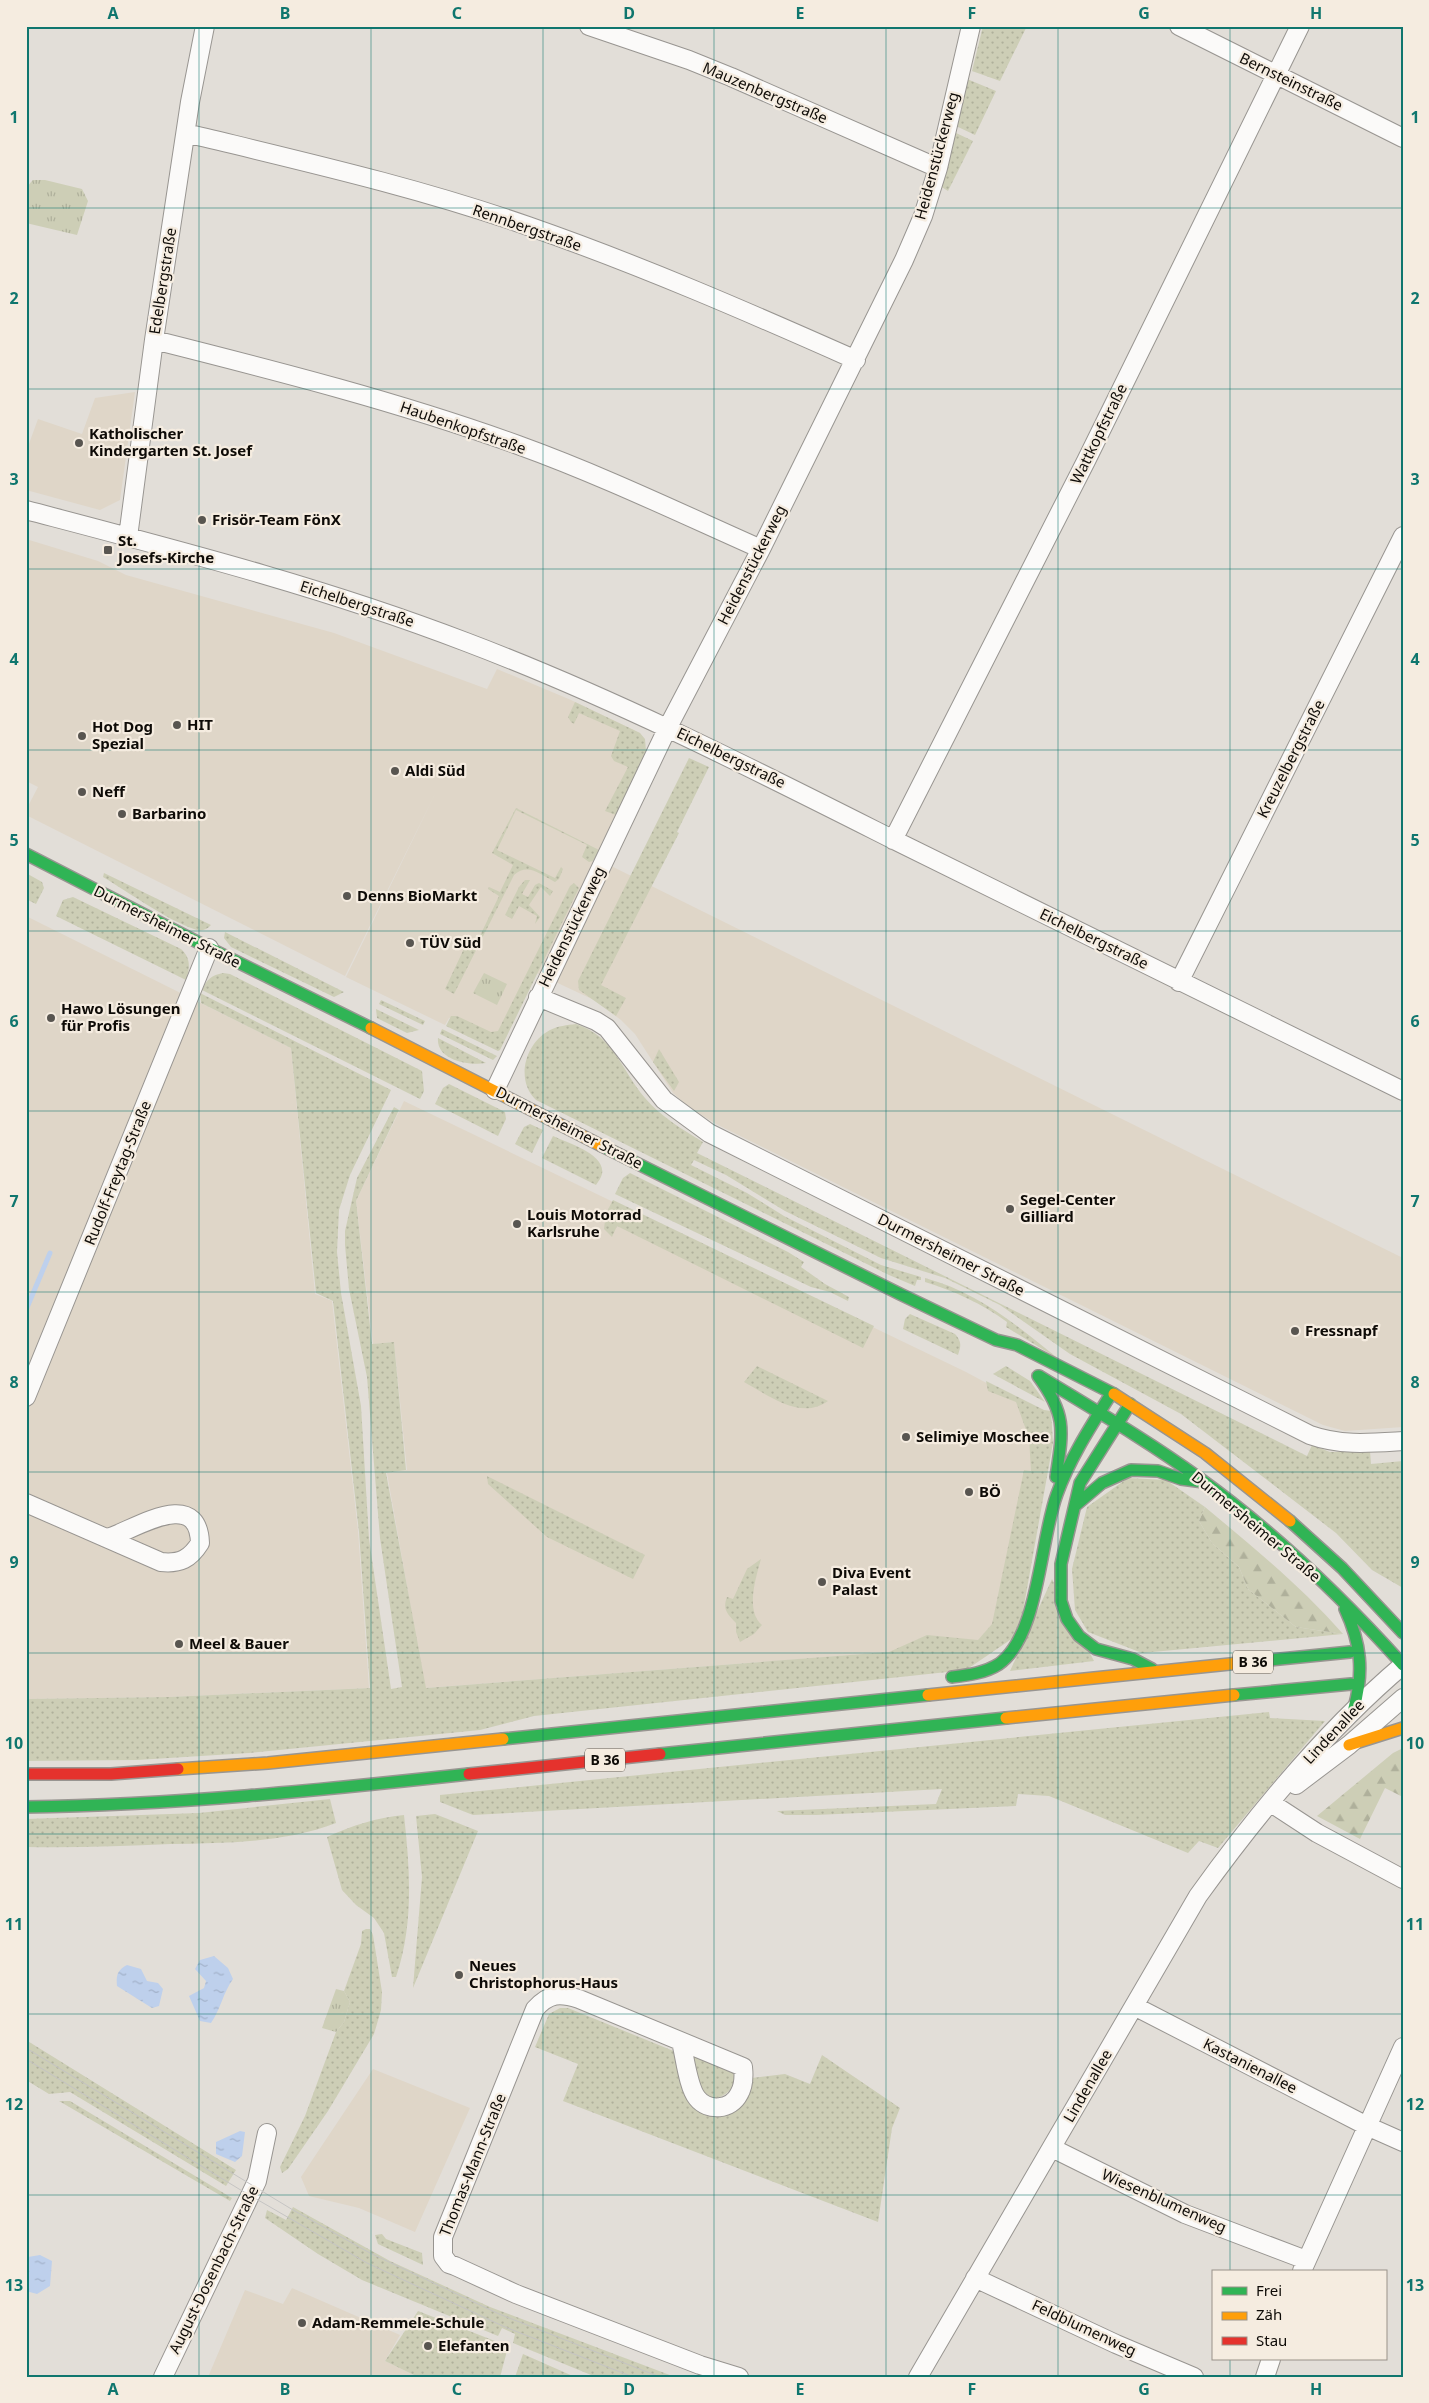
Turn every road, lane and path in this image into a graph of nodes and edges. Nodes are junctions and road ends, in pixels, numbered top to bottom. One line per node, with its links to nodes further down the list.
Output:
1 (205, 26): 7 (street, Edelbergstraße)
2 (589, 26): 9 (street, Mauzenbergstraße)
3 (971, 26): 9 (street, Heidenstückerweg)
4 (1178, 26): 6 (street, Bernsteinstraße)
5 (1300, 26): 6 (street, Wattkopfstraße)
6 (1276, 74): 8 (street, Bernsteinstraße); 17 (street, Wattkopfstraße)
7 (186, 133): 10 (street, Edelbergstraße); 11 (street, Rennbergstraße)
8 (1403, 138)
9 (938, 168): 11 (street, Heidenstückerweg)
10 (154, 340): 14 (street, Edelbergstraße); 15 (street, Haubenkopfstraße)
11 (856, 360): 15 (street, Heidenstückerweg)
12 (26, 510): 14 (street, Eichelbergstraße)
13 (1403, 536): 20 (street, Kreuzelbergstraße)
14 (128, 537): 16 (street, Eichelbergstraße)
15 (761, 549): 16 (street, Heidenstückerweg)
16 (668, 727): 17 (street, Eichelbergstraße); 21 (street, Heidenstückerweg)
17 (893, 840): 20 (street, Eichelbergstraße)
18 (26, 854): 19 (main road, Durmersheimer Straße)
19 (209, 948): 22 (main road, Durmersheimer Straße); 27 (street, Rudolf-Freytag-Straße)
20 (1179, 982): 23 (street, Eichelbergstraße)
21 (538, 997): 22 (street, Heidenstückerweg); 31 (street, Durmersheimer Straße)
22 (495, 1090): 24 (main road, Durmersheimer Straße)
23 (1403, 1091)
24 (996, 1340): 25 (main road, Durmersheimer Straße); 26 (main road, Durmersheimer Straße)
25 (1010, 1358)
26 (1111, 1394): 28 (main road, Durmersheimer Straße); 29 (main road)
27 (26, 1397)
28 (1130, 1404): 30 (main road); 37 (main road, Durmersheimer Straße)
29 (1100, 1413): 30 (main road, Durmersheimer Straße); 35 (main road); 35 (main road, Durmersheimer Straße)
30 (1118, 1424): 32 (main road, Durmersheimer Straße); 34 (main road)
31 (1403, 1441)
32 (1204, 1482): 34 (main road); 38 (main road, Durmersheimer Straße)
33 (26, 1503): 36 (street)
34 (1074, 1506): 43 (main road)
35 (1052, 1507): 44 (main road)
36 (108, 1538): 36 (street)
37 (1369, 1595): 39 (main road); 40 (main road, Durmersheimer Straße)
38 (1341, 1601): 42 (main road, Durmersheimer Straße); 49 (main road)
39 (1387, 1601)
40 (1403, 1633)
41 (1350, 1652): 43 (main road, B 36)
42 (1403, 1665): 49 (street, Lindenallee)
43 (1155, 1671): 48 (main road, B 36)
44 (943, 1678)
45 (1351, 1684): 54 (main road, B 36)
46 (852, 1691): 48 (main road)
47 (1403, 1698): 51 (street, Lindenallee)
48 (821, 1706): 52 (main road, B 36)
49 (1354, 1708): 53 (street, Lindenallee)
50 (1403, 1728): 51 (main road)
51 (1349, 1745): 53 (street, Lindenallee)
52 (26, 1774)
53 (1271, 1803): 55 (street); 56 (street, Lindenallee)
54 (26, 1807)
55 (1403, 1879)
56 (1134, 2006): 59 (street, Kastanienallee); 62 (street, Lindenallee)
57 (681, 2042): 67 (street, Thomas-Mann-Straße)
58 (1403, 2048): 59 (street)
59 (1367, 2126): 61 (street, Kastanienallee); 63 (street)
60 (268, 2133): 66 (street, August-Dosenbach-Straße)
61 (1403, 2142)
62 (1052, 2148): 63 (street, Wiesenblumenweg); 64 (street, Lindenallee)
63 (1304, 2266)
64 (975, 2278): 68 (street, Lindenallee); 69 (street, Feldblumenweg)
65 (1271, 2360): 70 (street)
66 (164, 2377)
67 (739, 2377)
68 (918, 2377)
69 (1194, 2377)
70 (1265, 2377)

